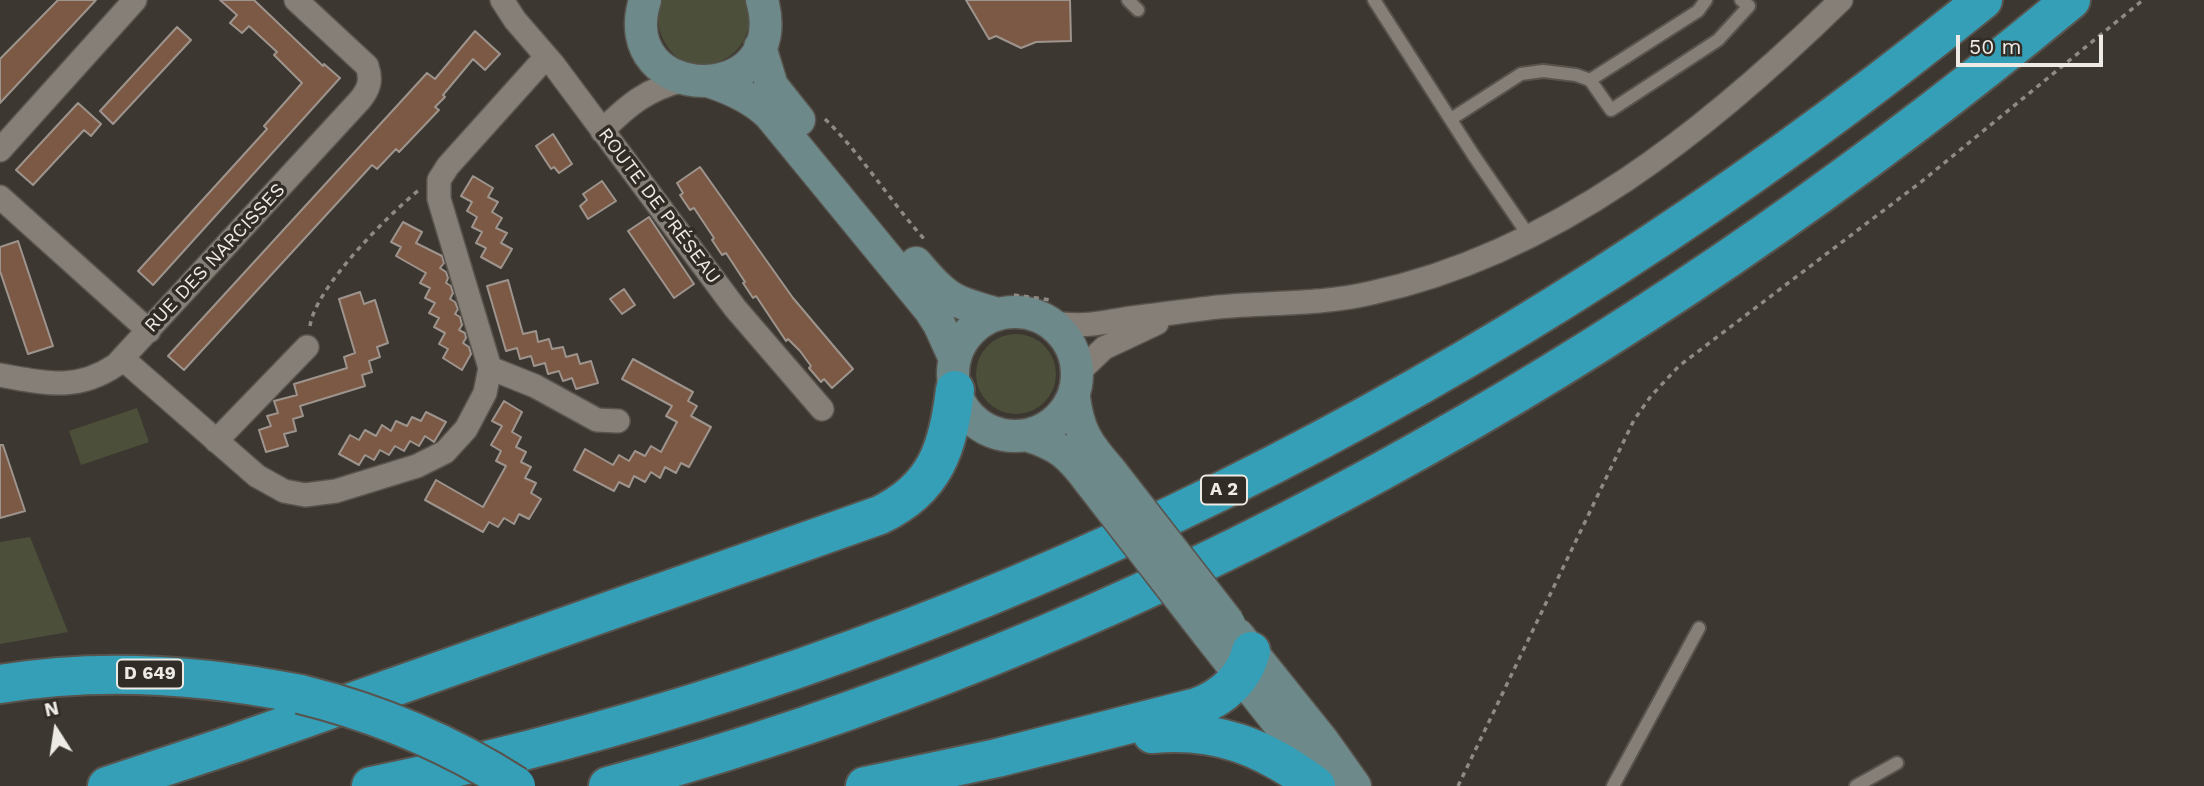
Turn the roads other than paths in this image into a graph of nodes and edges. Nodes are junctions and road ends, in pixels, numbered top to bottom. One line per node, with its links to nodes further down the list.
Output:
1 (135, 0): 21 (street)
2 (296, 0): 27 (street, RUE DES NARCISSES)
3 (502, 0): 15 (street, ROUTE DE PRÉSEAU)
4 (1128, 0): 12 (lane)
5 (1374, 0): 19 (lane)
6 (1706, 0): 16 (lane)
7 (1741, 0): 16 (lane)
8 (1841, 0): 23 (street)
9 (1983, 0): 45 (highway, A 2)
10 (2071, 0): 47 (highway)
11 (764, 2): 14 (main road)
12 (1138, 10)
13 (641, 15): 17 (main road); 18 (street)
14 (760, 47): 17 (main road); 24 (main road)
15 (546, 57): 20 (street, ROUTE DE PRÉSEAU); 30 (street)
16 (1590, 80): 19 (lane)
17 (697, 81): 18 (street); 31 (main road)
18 (623, 111): 20 (street)
19 (1451, 119): 23 (lane)
20 (602, 131): 34 (street, ROUTE DE PRÉSEAU)
21 (0, 150)
22 (0, 197): 27 (street)
23 (1529, 236): 26 (street)
24 (1000, 304): 25 (main road); 31 (main road)
25 (1052, 311): 26 (street); 33 (main road)
26 (1186, 312): 33 (street)
27 (149, 331): 29 (street, RUE DES NARCISSES)
28 (307, 347): 37 (street)
29 (124, 359): 32 (street, RUE DES NARCISSES); 37 (street)
30 (490, 368): 35 (street); 37 (street)
31 (955, 374): 36 (main road); 44 (highway)
32 (0, 375)
33 (1076, 385): 36 (main road); 38 (main road)
34 (822, 409)
35 (618, 421)
36 (1026, 435): 38 (main road)
37 (216, 441)
38 (1100, 476): 40 (main road, bridge)
39 (1699, 628): 52 (lane)
40 (1232, 646): 42 (highway); 50 (main road); 51 (main road)
41 (0, 684): 46 (highway, D 649, bridge)
42 (997, 758): 48 (highway); 49 (highway)
43 (1897, 763): 53 (lane)
44 (107, 786)
45 (371, 786)
46 (516, 786)
47 (608, 786)
48 (865, 786)
49 (1316, 786)
50 (1328, 786)
51 (1355, 786)
52 (1613, 786)
53 (1856, 786)

